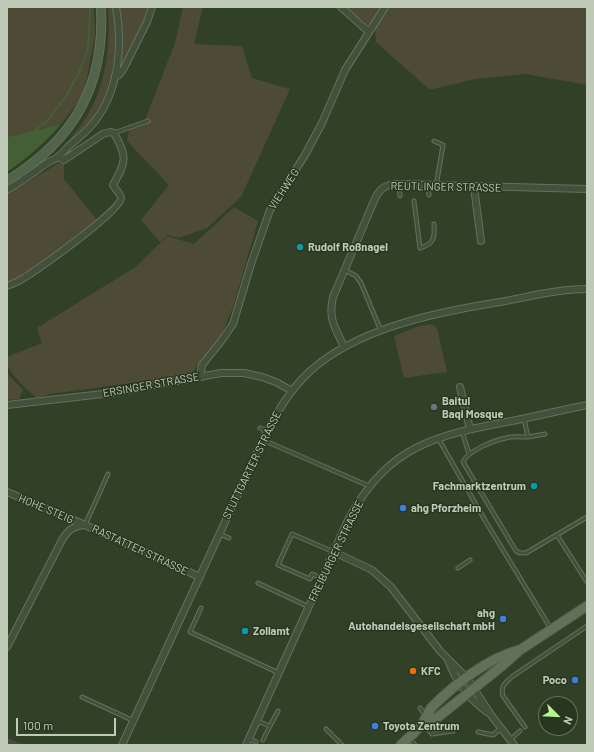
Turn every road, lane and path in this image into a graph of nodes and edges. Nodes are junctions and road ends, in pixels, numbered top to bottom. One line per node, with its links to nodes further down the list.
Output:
1 (102, 7): 12 (main road)
2 (116, 7): 7 (street)
3 (152, 7): 7 (street)
4 (341, 7): 6 (street)
5 (385, 7): 6 (street, VIEHWEG)
6 (369, 32): 29 (street, VIEHWEG)
7 (115, 76): 11 (street)
8 (148, 121): 9 (lane)
9 (114, 133): 11 (street); 25 (street)
10 (434, 141): 15 (lane)
11 (58, 157): 17 (street)
12 (7, 181)
13 (398, 184): 14 (street, REUTLINGER STRASSE); 20 (lane); 24 (street, REUTLINGER STRASSE)
14 (428, 185): 15 (street, REUTLINGER STRASSE); 19 (lane)
15 (436, 186): 16 (street, REUTLINGER STRASSE)
16 (474, 187): 18 (street, REUTLINGER STRASSE); 23 (street)
17 (7, 190)
18 (587, 190)
19 (429, 195)
20 (400, 196)
21 (414, 201): 22 (lane)
22 (434, 224)
23 (481, 241)
24 (345, 270): 27 (lane); 28 (street, REUTLINGER STRASSE)
25 (7, 286)
26 (587, 289): 27 (street, STUTTGARTER STRASSE)
27 (381, 331): 28 (street, STUTTGARTER STRASSE)
28 (344, 347): 31 (street, STUTTGARTER STRASSE)
29 (200, 377): 31 (street, ERSINGER STRASSE); 32 (street, ERSINGER STRASSE)
30 (460, 387): 36 (street)
31 (292, 391): 37 (street, STUTTGARTER STRASSE)
32 (7, 405)
33 (587, 405): 34 (street, FREIBURGER STRASSE)
34 (524, 419): 36 (street, FREIBURGER STRASSE); 40 (lane)
35 (260, 428): 37 (lane)
36 (470, 429): 38 (street, FREIBURGER STRASSE)
37 (267, 431): 42 (street, STUTTGARTER STRASSE)
38 (462, 431): 41 (street, FREIBURGER STRASSE); 43 (lane)
39 (545, 434): 40 (lane)
40 (528, 437): 43 (lane)
41 (438, 438): 45 (street, FREIBURGER STRASSE); 63 (lane)
42 (263, 440): 45 (lane); 49 (street, STUTTGARTER STRASSE)
43 (469, 454): 50 (lane)
44 (108, 474): 48 (lane)
45 (369, 486): 52 (street, FREIBURGER STRASSE)
46 (7, 492): 48 (street, HOHE STEIG)
47 (587, 517): 50 (lane)
48 (85, 525): 55 (street, RASTATTER STRASSE); 64 (street, RASTATTER STRASSE)
49 (220, 534): 51 (lane); 55 (street, STUTTGARTER STRASSE)
50 (557, 535): 57 (lane)
51 (229, 538)
52 (334, 552): 56 (street, FREIBURGER STRASSE); 56 (lane); 67 (street)
53 (470, 560): 54 (lane)
54 (458, 568)
55 (200, 577): 73 (street, STUTTGARTER STRASSE)
56 (322, 578): 60 (street, FREIBURGER STRASSE)
57 (587, 582)
58 (258, 584): 60 (lane)
59 (587, 606): 63 (main road)
60 (309, 607): 66 (street, FREIBURGER STRASSE)
61 (201, 608): 66 (lane)
62 (587, 626): 76 (lane)
63 (551, 629): 65 (main road)
64 (7, 647)
65 (520, 650): 67 (main road); 68 (main road)
66 (279, 673): 74 (street, FREIBURGER STRASSE)
67 (463, 681): 68 (street); 72 (main road)
68 (470, 691): 72 (main road); 77 (street)
69 (82, 697): 73 (lane)
70 (420, 708): 72 (lane)
71 (278, 711): 75 (lane)
72 (424, 720): 79 (lane); 82 (main road)
73 (134, 721): 87 (street, STUTTGARTER STRASSE)
74 (257, 721): 75 (lane); 83 (street, FREIBURGER STRASSE)
75 (270, 726): 84 (lane)
76 (525, 727)
77 (501, 728): 81 (lane); 86 (street)
78 (326, 729): 89 (lane)
79 (453, 731)
80 (520, 731): 86 (lane)
81 (478, 732)
82 (409, 737): 90 (main road); 91 (lane)
83 (249, 738): 85 (lane); 88 (street, FREIBURGER STRASSE)
84 (263, 740)
85 (256, 742)
86 (512, 742)
87 (122, 745)
88 (246, 745)
89 (342, 745)
90 (401, 745)
91 (415, 745)

